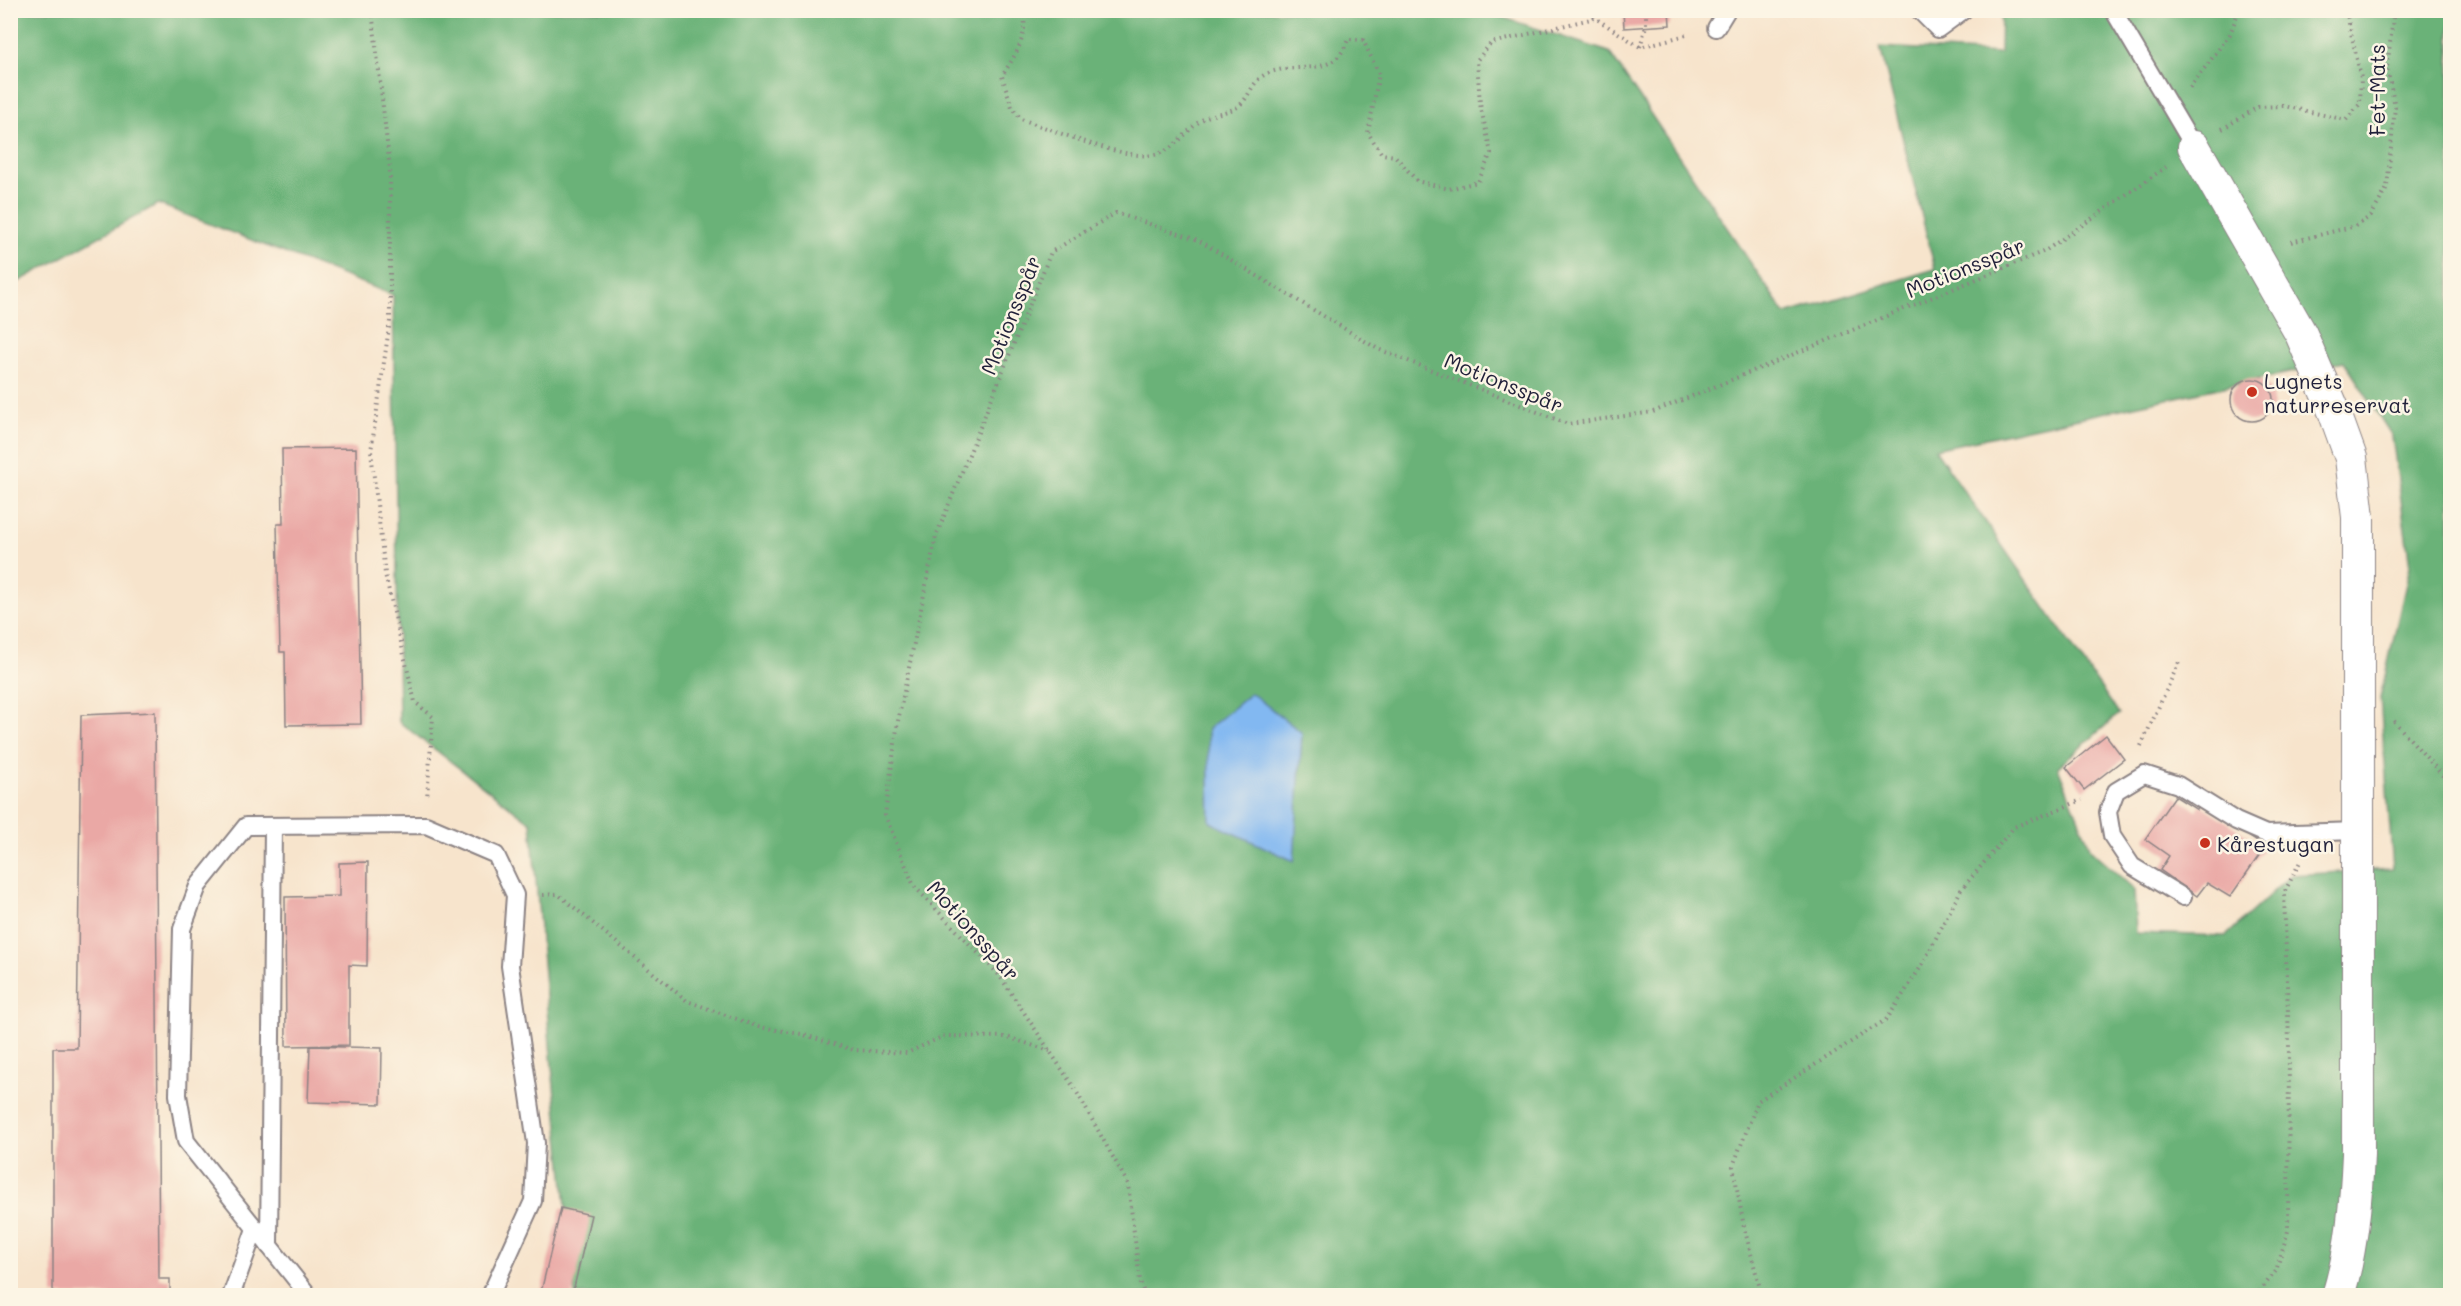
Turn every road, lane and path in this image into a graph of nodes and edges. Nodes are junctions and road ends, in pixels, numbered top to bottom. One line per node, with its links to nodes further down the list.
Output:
1 (372, 10): 25 (path)
2 (1023, 10): 13 (path)
3 (1592, 10): 13 (path)
4 (1646, 10): 16 (path)
5 (1727, 10): 15 (lane)
6 (1919, 10): 7 (lane)
7 (1964, 10)
8 (2113, 10): 17 (lane)
9 (2239, 10): 17 (path)
10 (2346, 10): 18 (path)
11 (2394, 10): 19 (path, Fet-Mats)
12 (2434, 10): 14 (path)
13 (1595, 18): 16 (path)
14 (2451, 18)
15 (1716, 28): 16 (path)
16 (1640, 47)
17 (2173, 112): 18 (lane); 31 (path, Motionsspår)
18 (2194, 147): 19 (street)
19 (2249, 242): 21 (street)
20 (2180, 660): 22 (path)
21 (2359, 682): 23 (path); 27 (street)
22 (2139, 750)
23 (2451, 784)
24 (2090, 797): 38 (path)
25 (426, 825): 26 (lane); 29 (lane)
26 (273, 826): 32 (lane); 33 (lane)
27 (2357, 831): 28 (lane); 40 (street)
28 (2315, 832): 30 (lane); 39 (path)
29 (515, 896): 31 (path); 36 (lane)
30 (2183, 897)
31 (1050, 1051): 37 (path, Motionsspår)
32 (255, 1229): 33 (lane); 34 (lane)
33 (269, 1246): 35 (lane)
34 (231, 1296)
35 (309, 1296)
36 (490, 1296)
37 (1145, 1296)
38 (1762, 1296)
39 (2256, 1296)
40 (2338, 1296)

